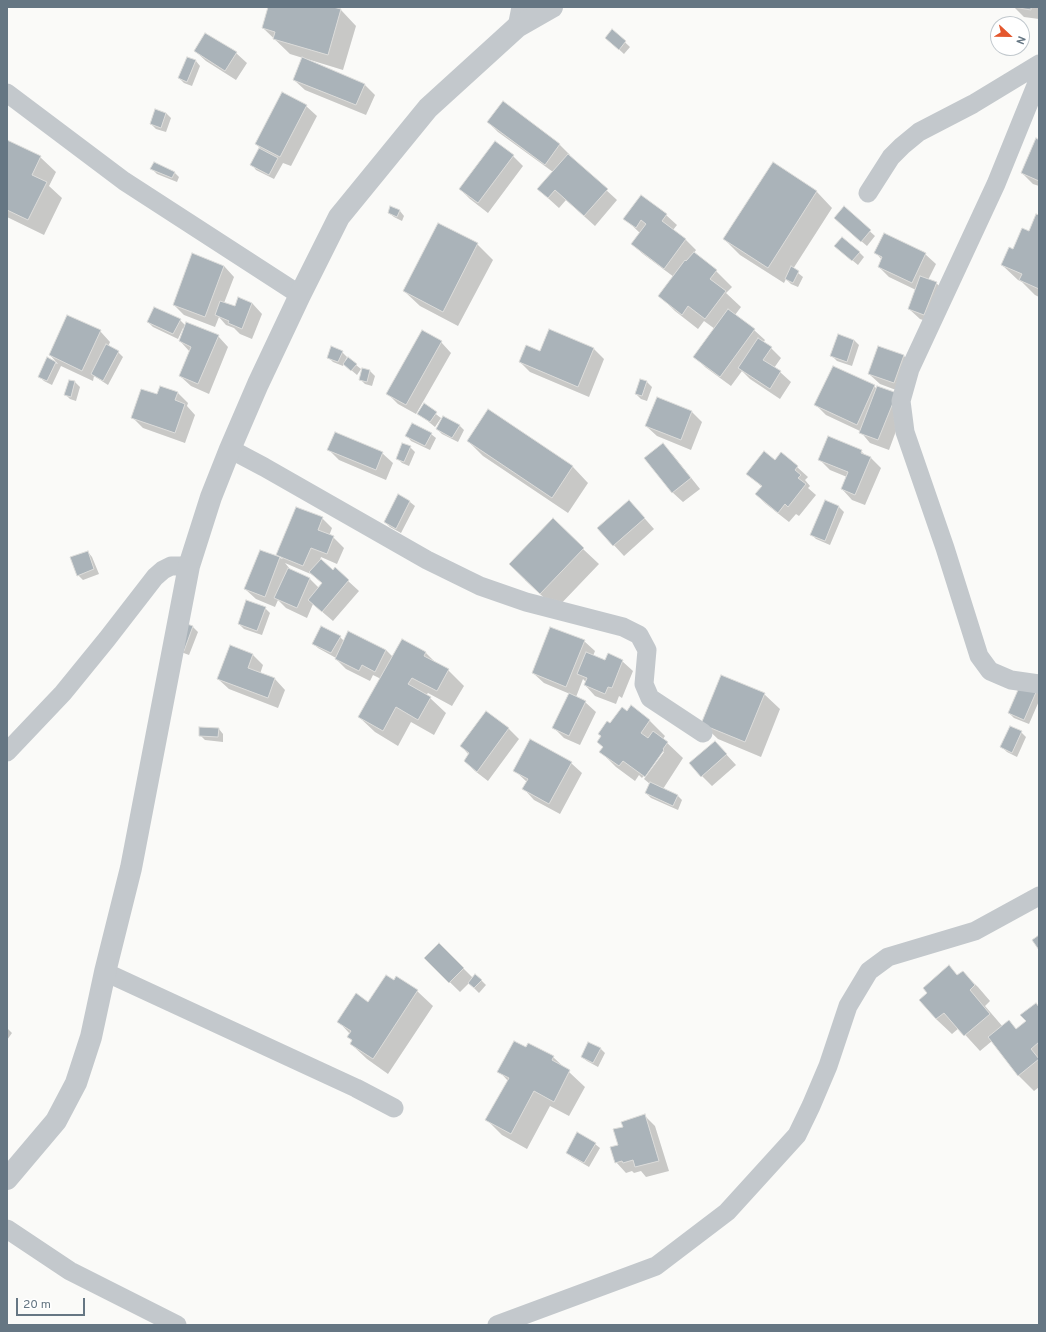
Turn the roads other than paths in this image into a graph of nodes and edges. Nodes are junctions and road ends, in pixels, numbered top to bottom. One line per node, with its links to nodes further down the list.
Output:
1 (552, 7): 2 (street)
2 (519, 17): 7 (street)
3 (1039, 64): 6 (street)
4 (1039, 78): 10 (street)
5 (7, 93): 7 (street)
6 (868, 194)
7 (300, 294): 8 (street)
8 (230, 449): 9 (street); 11 (street)
9 (189, 566): 12 (street); 14 (street)
10 (1039, 684)
11 (703, 733)
12 (7, 752)
13 (1039, 896): 19 (street)
14 (105, 972): 15 (street); 16 (street)
15 (394, 1108)
16 (7, 1179)
17 (7, 1230): 18 (street)
18 (177, 1325)
19 (497, 1325)

